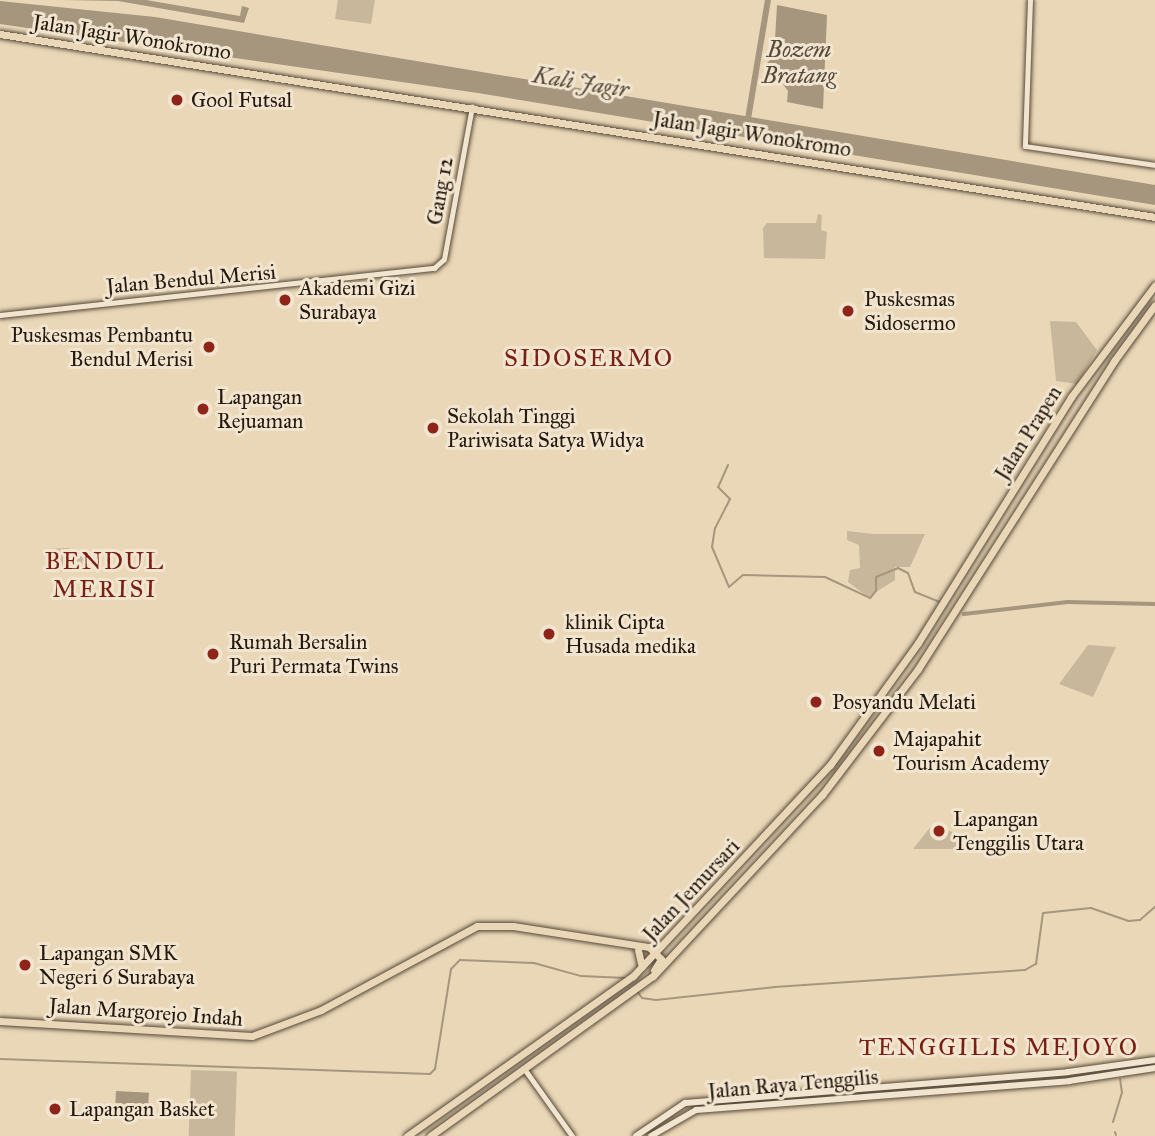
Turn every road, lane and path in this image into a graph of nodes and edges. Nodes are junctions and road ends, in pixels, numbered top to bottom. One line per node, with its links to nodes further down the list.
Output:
1 (1030, 0): 4 (street)
2 (0, 32): 3 (main road, Jalan Jagir Wonokromo)
3 (472, 107): 5 (main road, Jalan Jagir Wonokromo); 6 (street, Gang 12)
4 (1155, 165)
5 (1155, 217)
6 (427, 271): 9 (street, Jalan Bendul Merisi)
7 (1155, 285): 8 (main road, Jalan Prapen)
8 (1147, 306): 10 (main road, Jalan Prapen); 10 (main road, Jalan Prapen)
9 (0, 315)
10 (1027, 482): 11 (main road, Jalan Prapen); 12 (main road, Jalan Prapen)
11 (942, 603): 13 (main road, Jalan Jemursari)
12 (954, 613): 14 (main road, Jalan Jemursari)
13 (811, 786): 14 (main road); 18 (main road, Jalan Jemursari)
14 (822, 795): 15 (main road, Jalan Jemursari)
15 (692, 937): 18 (main road); 20 (main road, Jalan Jemursari)
16 (618, 944): 17 (main road, Jalan Margorejo Indah); 18 (main road, Jalan Margorejo Indah); 21 (main road, Jalan Margorejo Indah)
17 (638, 950): 18 (main road, Jalan Margorejo Indah); 19 (main road)
18 (657, 953): 19 (main road, Jalan Jemursari); 20 (main road)
19 (642, 967): 20 (main road, Jalan Jemursari)
20 (631, 986): 25 (main road, Jalan Jemursari); 30 (main road, Jalan Jemursari)
21 (0, 1021)
22 (1155, 1060): 24 (main road, Jalan Raya Tenggilis)
23 (1155, 1068): 24 (main road, Jalan Raya Tenggilis)
24 (1121, 1069): 26 (main road, Jalan Raya Tenggilis); 26 (main road, Jalan Raya Tenggilis)
25 (525, 1070): 31 (main road, Jalan Jemursari); 32 (street)
26 (1007, 1080): 27 (main road, Jalan Raya Tenggilis); 28 (main road, Jalan Raya Tenggilis)
27 (901, 1085): 28 (main road); 29 (main road, Jalan Raya Tenggilis)
28 (901, 1093): 29 (main road, Jalan Raya Tenggilis)
29 (748, 1101): 33 (main road, Jalan Raya Tenggilis); 34 (main road, Jalan Raya Tenggilis)
30 (407, 1136)
31 (430, 1136)
32 (572, 1136)
33 (636, 1136)
34 (651, 1136)

